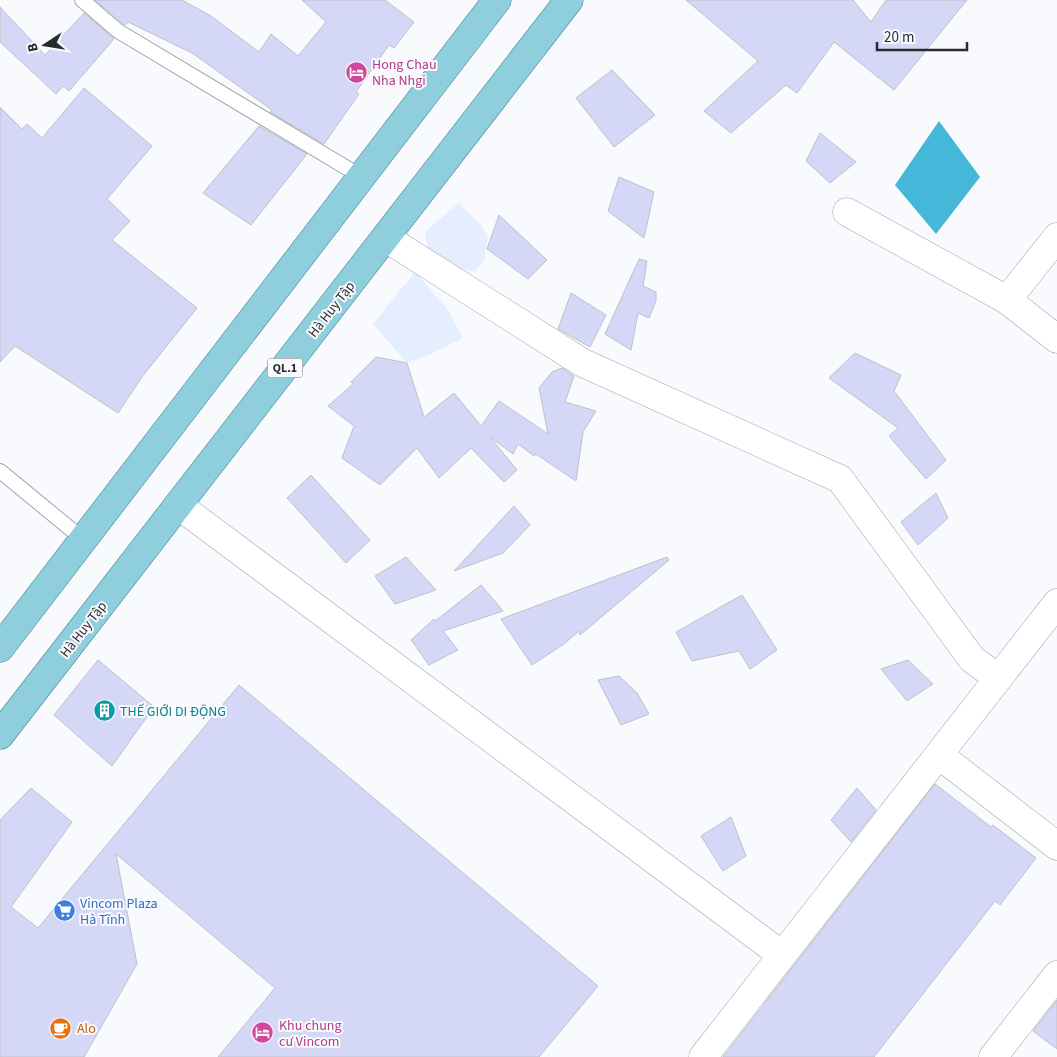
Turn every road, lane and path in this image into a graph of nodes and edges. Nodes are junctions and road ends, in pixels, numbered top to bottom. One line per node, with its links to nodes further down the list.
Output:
1 (82, 0): 4 (lane)
2 (497, 0): 4 (main road)
3 (569, 0): 7 (main road, Hà Huy Tập / QL.1)
4 (362, 177): 12 (main road)
5 (847, 212): 8 (street)
6 (1057, 237): 8 (street)
7 (386, 238): 11 (main road, Hà Huy Tập / QL.1); 15 (street)
8 (1007, 300): 9 (street)
9 (1057, 339)
10 (0, 471): 12 (lane)
11 (178, 505): 16 (main road, Hà Huy Tập / QL.1); 19 (street)
12 (84, 540): 14 (main road)
13 (1057, 603): 15 (street)
14 (0, 648)
15 (998, 678): 17 (street)
16 (0, 735)
17 (939, 754): 18 (street); 19 (street)
18 (1057, 846)
19 (782, 955): 21 (street)
20 (1057, 975): 22 (street)
21 (703, 1057)
22 (993, 1057)

